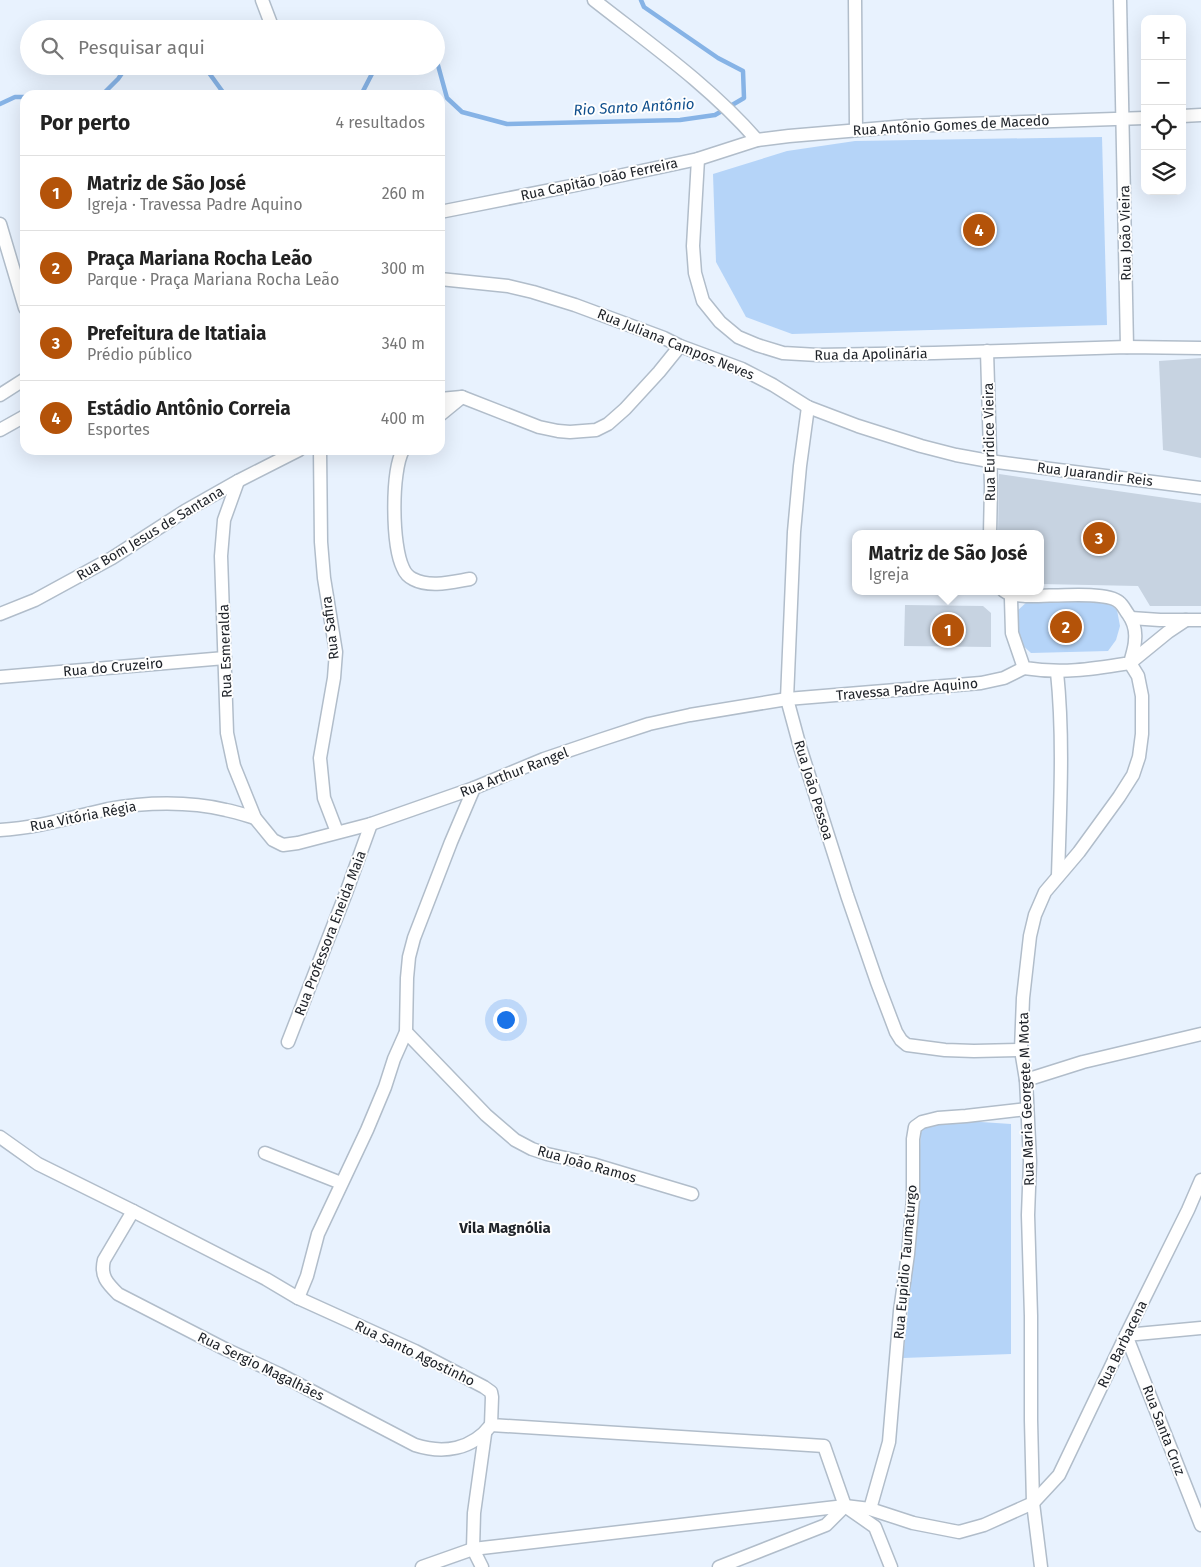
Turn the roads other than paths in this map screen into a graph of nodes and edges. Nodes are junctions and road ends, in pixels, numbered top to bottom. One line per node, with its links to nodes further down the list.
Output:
1 (262, 0): 5 (street)
2 (594, 0): 11 (street)
3 (855, 0): 10 (street)
4 (1120, 0): 9 (street, Rua João Vieira)
5 (270, 20)
6 (1201, 115): 7 (street)
7 (1186, 116)
8 (1141, 118): 9 (street, Rua Antônio Gomes de Macedo)
9 (1122, 119): 10 (street, Rua Antônio Gomes de Macedo); 18 (street, Rua João Vieira)
10 (856, 129): 11 (street, Rua Antônio Gomes de Macedo)
11 (757, 140): 12 (street, Rua Capitão João Ferreira)
12 (698, 158): 13 (street, Rua Capitão João Ferreira); 20 (street, Rua da Apolinária)
13 (445, 211)
14 (0, 224): 16 (street)
15 (445, 280): 17 (street, Rua Juliana Campos Neves)
16 (20, 291)
17 (680, 346): 23 (street); 25 (street, Rua Juliana Campos Neves)
18 (1128, 347): 19 (street, Rua da Apolinária); 20 (street, Rua da Apolinária)
19 (1201, 348)
20 (987, 351): 32 (street, Rua Euridice Vieira)
21 (20, 382): 22 (street)
22 (0, 395)
23 (462, 397): 24 (street); 26 (street)
24 (445, 399)
25 (808, 407): 32 (street, Rua Juliana Campos Neves); 48 (street, Rua João Pessoa)
26 (445, 411)
27 (20, 419): 28 (street)
28 (0, 430)
29 (289, 455): 33 (street, Rua Bom Jesus de Santana)
30 (320, 455): 53 (street, Rua Safira)
31 (401, 455): 36 (street)
32 (990, 461): 34 (street, Rua Juarandir Reis); 35 (street, Rua Euridice Vieira)
33 (238, 481): 39 (street, Rua Bom Jesus de Santana); 43 (street, Rua Esmeralda)
34 (1201, 488)
35 (990, 530)
36 (470, 579)
37 (1010, 595): 45 (street)
38 (1030, 595): 40 (street)
39 (0, 614)
40 (1131, 618): 41 (street); 44 (street)
41 (1186, 620): 42 (street); 44 (street)
42 (1201, 620)
43 (225, 658): 47 (street, Rua do Cruzeiro); 50 (street, Rua Esmeralda)
44 (1130, 663): 46 (street); 54 (street, Rua Maria Georgete M Mota)
45 (1024, 668): 46 (street); 48 (street, Travessa Padre Aquino)
46 (1057, 672): 54 (street)
47 (0, 677)
48 (786, 699): 49 (street, Rua Arthur Rangel); 58 (street, Rua João Pessoa)
49 (474, 788): 51 (street, Rua Arthur Rangel); 55 (street)
50 (255, 818): 52 (street, Rua Vitória Régia); 53 (street, Rua Arthur Rangel)
51 (371, 824): 53 (street, Rua Arthur Rangel); 57 (street, Rua Professora Eneida Maia)
52 (0, 830)
53 (337, 832)
54 (1058, 876): 58 (street, Rua Maria Georgete M Mota)
55 (406, 1032): 64 (street); 65 (street, Rua João Ramos)
56 (1201, 1034): 59 (street)
57 (288, 1042)
58 (1021, 1050): 59 (street, Rua Maria Georgete M Mota)
59 (1026, 1080): 60 (street, Rua Maria Georgete M Mota)
60 (1027, 1109): 71 (street, Rua Maria Georgete M Mota); 73 (street, Rua Eupidio Taumaturgo)
61 (0, 1137): 66 (street, Rua Santo Agostinho)
62 (265, 1153): 64 (street)
63 (1201, 1180): 69 (street, Rua Barbacena)
64 (341, 1183): 67 (street)
65 (692, 1194)
66 (133, 1211): 67 (street, Rua Santo Agostinho); 70 (street, Rua Sergio Magalhães)
67 (298, 1298): 70 (street, Rua Santo Agostinho)
68 (1201, 1328): 69 (street)
69 (1126, 1335): 71 (street, Rua Barbacena); 74 (street, Rua Santa Cruz)
70 (488, 1429): 72 (street); 75 (street)
71 (1033, 1503): 73 (street); 80 (street, Rua Maria Georgete M Mota)
72 (845, 1506): 73 (street); 75 (street); 78 (street); 79 (street)
73 (870, 1509)
74 (1201, 1525)
75 (473, 1549): 76 (street); 77 (street)
76 (422, 1567)
77 (482, 1567)
78 (719, 1567)
79 (891, 1567)
80 (1041, 1567)

